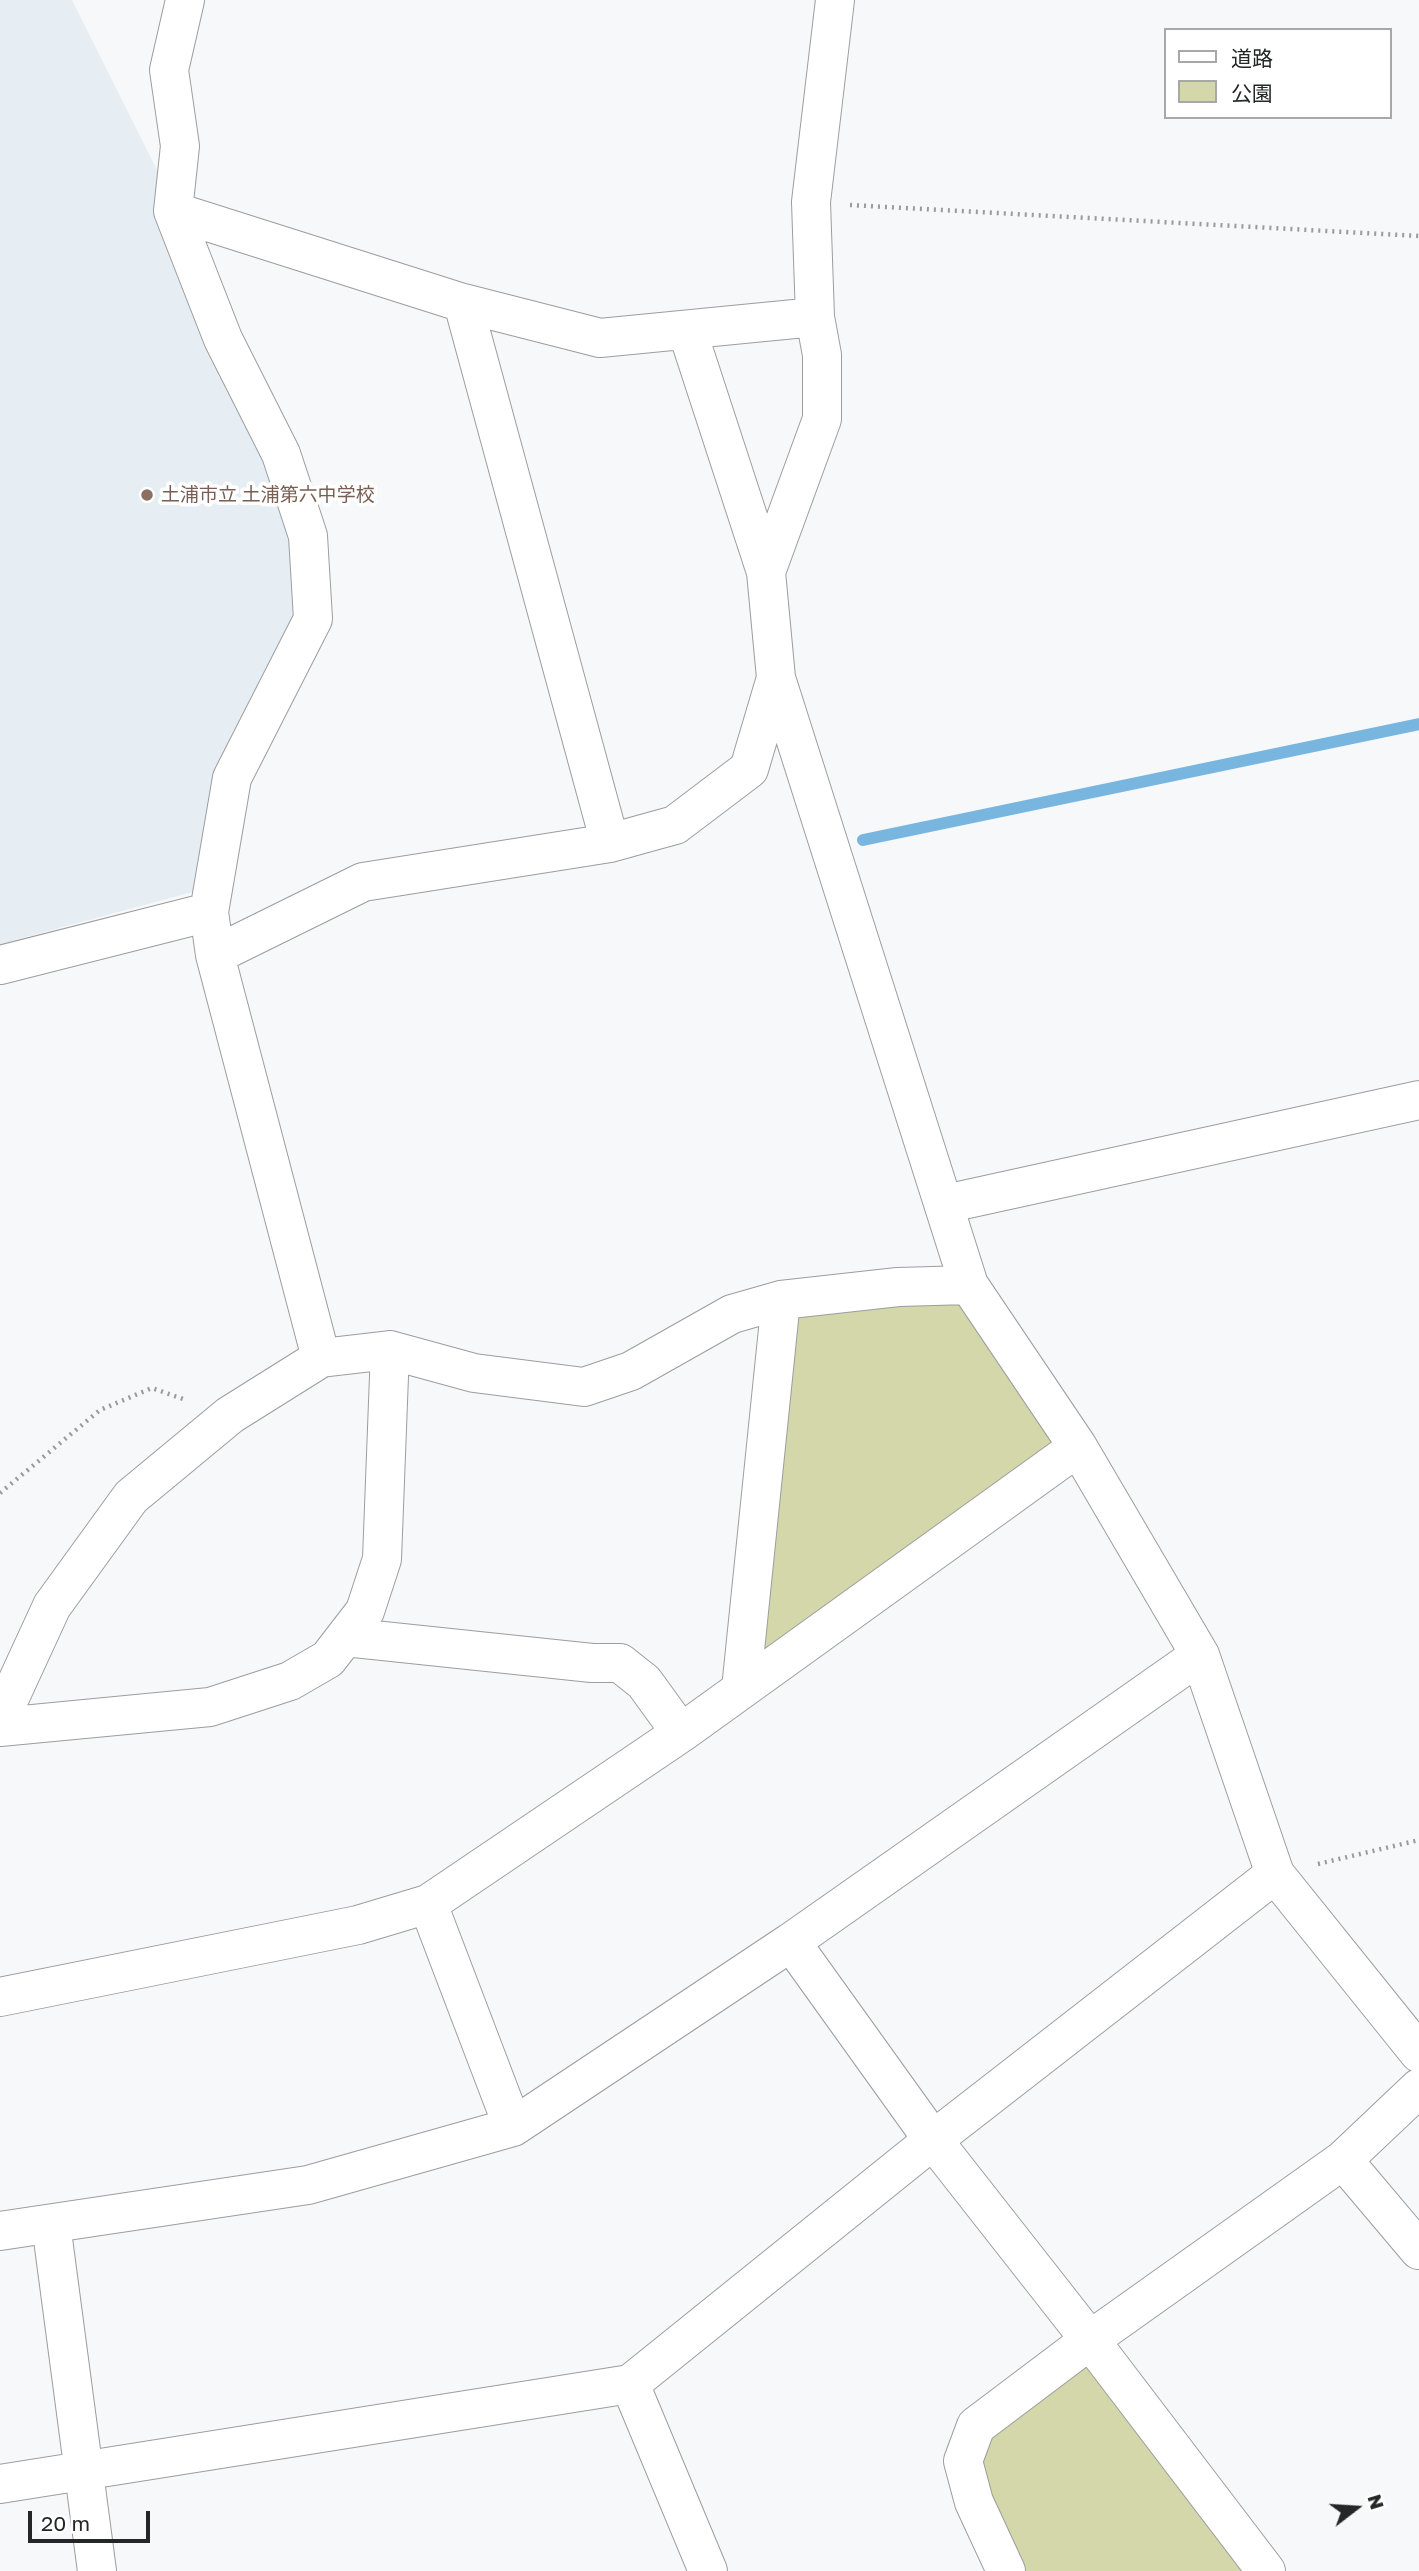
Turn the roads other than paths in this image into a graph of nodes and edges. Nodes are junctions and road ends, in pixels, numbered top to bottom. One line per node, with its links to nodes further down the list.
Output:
1 (186, 0): 3 (street)
2 (835, 0): 5 (street)
3 (173, 211): 4 (street); 10 (street)
4 (463, 303): 6 (street); 9 (street)
5 (815, 317): 6 (street); 7 (street)
6 (687, 330): 7 (street)
7 (766, 572): 8 (street)
8 (776, 678): 9 (street); 14 (street)
9 (610, 843): 11 (street)
10 (209, 912): 11 (street); 12 (street)
11 (215, 955): 18 (street)
12 (0, 965)
13 (1419, 1100): 14 (street)
14 (945, 1205): 15 (street)
15 (969, 1285): 16 (street); 19 (street)
16 (781, 1300): 17 (street); 22 (street)
17 (390, 1350): 18 (street); 20 (street)
18 (321, 1358): 23 (street)
19 (1078, 1447): 21 (street); 22 (street)
20 (345, 1637): 24 (street); 25 (street)
21 (1200, 1655): 26 (street); 28 (street)
22 (741, 1689): 25 (street)
23 (0, 1719)
24 (0, 1727)
25 (681, 1733): 27 (street)
26 (1275, 1874): 30 (street); 33 (street)
27 (428, 1904): 29 (street); 32 (street)
28 (791, 1942): 32 (street); 33 (street)
29 (0, 1997)
30 (1419, 2053)
31 (1419, 2088): 34 (street)
32 (513, 2127): 35 (street)
33 (933, 2140): 38 (street); 39 (street)
34 (1343, 2160): 37 (street); 38 (street)
35 (51, 2224): 36 (street); 40 (street)
36 (0, 2231)
37 (1419, 2250)
38 (1090, 2340): 44 (street); 45 (street)
39 (630, 2384): 40 (street); 43 (street)
40 (85, 2472): 41 (street); 42 (street)
41 (0, 2484)
42 (97, 2571)
43 (708, 2571)
44 (1006, 2571)
45 (1266, 2571)

